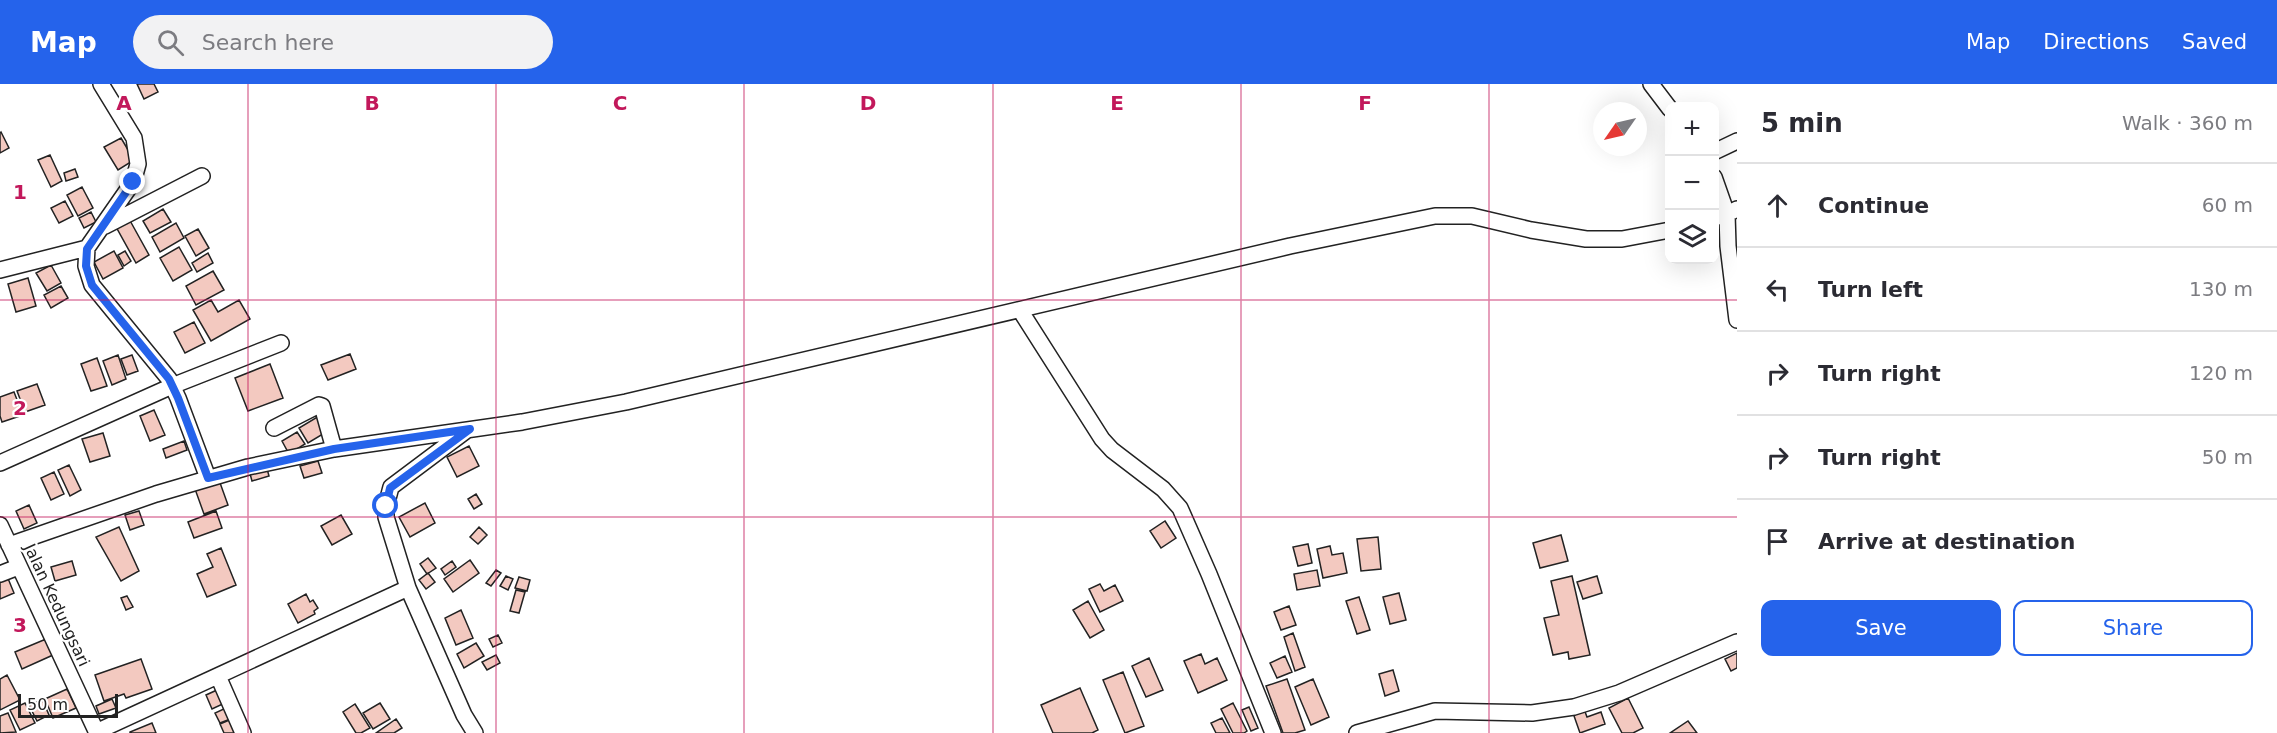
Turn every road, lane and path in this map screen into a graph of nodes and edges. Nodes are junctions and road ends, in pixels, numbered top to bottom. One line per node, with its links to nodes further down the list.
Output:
1 (101, 84): 9 (street)
2 (1651, 84): 3 (street)
3 (1665, 102)
4 (1737, 141): 5 (street)
5 (1719, 150)
6 (202, 176): 9 (street)
7 (1719, 192): 8 (street)
8 (1726, 214): 14 (street)
9 (102, 228): 11 (street)
10 (1665, 231): 13 (street)
11 (87, 249): 12 (street); 16 (street)
12 (0, 270)
13 (1020, 310): 18 (street); 32 (street)
14 (1737, 320)
15 (281, 343): 16 (street)
16 (172, 386): 20 (street); 21 (street)
17 (274, 428): 19 (street)
18 (470, 429): 19 (street); 26 (street)
19 (334, 449): 21 (street)
20 (0, 463)
21 (208, 478): 23 (street)
22 (0, 525): 23 (street, Jalan Kedungsari)
23 (9, 545): 24 (street, Jalan Kedungsari)
24 (18, 567): 25 (street); 29 (street, Jalan Kedungsari)
25 (0, 574)
26 (408, 588): 28 (street); 31 (street)
27 (1737, 642): 33 (street)
28 (218, 676): 29 (street); 30 (street)
29 (96, 733)
30 (243, 733)
31 (475, 733)
32 (1273, 733)
33 (1357, 733)

